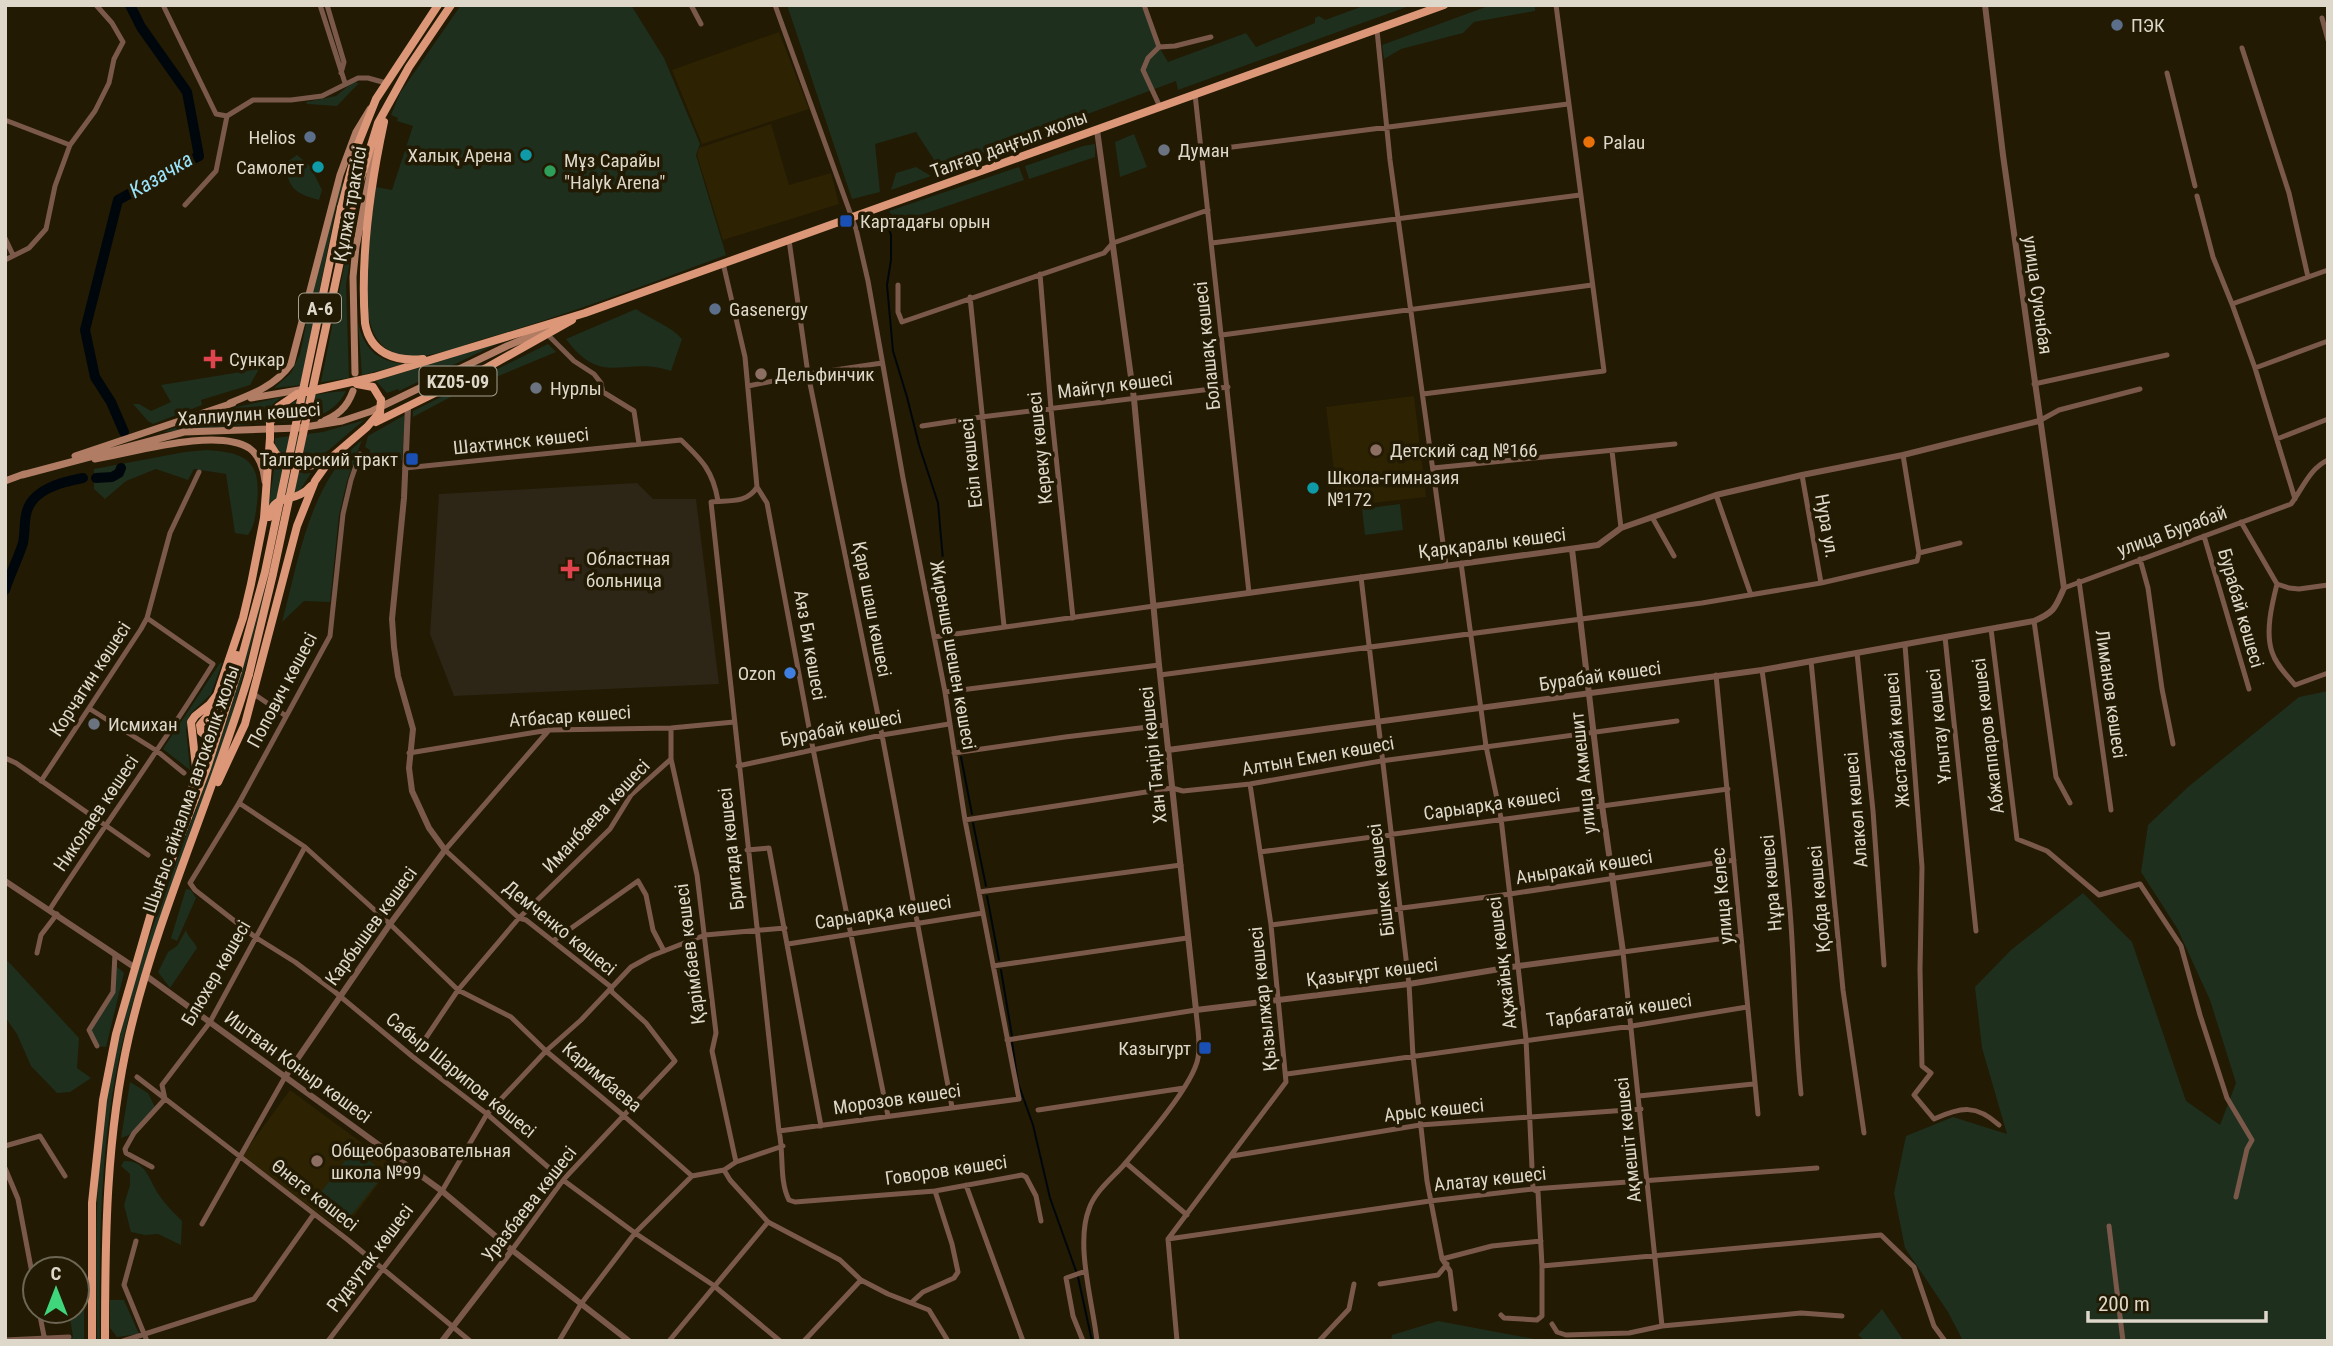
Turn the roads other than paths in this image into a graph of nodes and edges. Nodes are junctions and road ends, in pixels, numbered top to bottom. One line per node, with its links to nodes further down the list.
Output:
1 (96, 5): 34 (street)
2 (163, 5): 29 (street)
3 (320, 5): 20 (street)
4 (327, 5): 20 (street)
5 (438, 5): 23 (main road, A-6)
6 (452, 5): 24 (main road, A-6)
7 (691, 5): 14 (street)
8 (775, 5): 41 (street, Жиренше шешен көшесі)
9 (1144, 5): 18 (street)
10 (1444, 5): 15 (main road, Талғар даңғыл жолы / KZ05-09)
11 (1556, 5): 27 (street)
12 (1985, 5): 69 (street, улица Суюнбая)
13 (2322, 18): 17 (street)
14 (701, 24)
15 (1377, 30): 25 (main road, Талғар даңғыл жолы / KZ05-09); 32 (street)
16 (1211, 37): 18 (street)
17 (2328, 40)
18 (1159, 47): 28 (street)
19 (2242, 48): 52 (street)
20 (341, 73): 22 (street)
21 (2167, 73): 36 (street)
22 (345, 83): 23 (street); 29 (street)
23 (386, 83): 26 (main road, A-6)
24 (398, 87): 31 (main road, Құлжа трактісі); 79 (main road, Шығыс айналма автокөлік жолы / A-6, bridge)
25 (1195, 94): 28 (main road, Талғар даңғыл жолы / KZ05-09); 35 (street, Болашақ көшесі)
26 (376, 99): 77 (main road); 79 (main road, Шығыс айналма автокөлік жолы / A-6, bridge)
27 (1568, 104): 32 (street); 37 (street)
28 (1160, 107): 33 (main road, Талғар даңғыл жолы / KZ05-09)
29 (227, 116): 39 (street)
30 (5, 120): 34 (street)
31 (384, 122): 62 (main road); 66 (main road, Құлжа трактісі)
32 (1386, 127): 35 (street); 42 (street)
33 (1097, 130): 41 (main road, Талғар даңғыл жолы / KZ05-09); 45 (street, Хан Тәңірі көшесі)
34 (70, 145): 47 (street)
35 (1201, 151): 40 (street, Болашақ көшесі)
36 (2195, 186)
37 (1580, 195): 42 (street); 54 (street)
38 (2197, 197): 56 (street)
39 (185, 205)
40 (1208, 210): 45 (street); 46 (street, Болашақ көшесі)
41 (850, 218): 44 (main road, Талғар даңғыл жолы / KZ05-09); 64 (street, Жиренше шешен көшесі)
42 (1398, 219): 46 (street); 57 (street)
43 (5, 237): 47 (street)
44 (789, 240): 49 (main road, Талғар даңғыл жолы / KZ05-09); 67 (street, Қара шаш көшесі)
45 (1113, 243): 51 (street); 76 (street, Хан Тәңірі көшесі)
46 (1212, 243): 60 (street, Болашақ көшесі)
47 (13, 255): 48 (street)
48 (5, 260)
49 (723, 263): 58 (main road, Талғар даңғыл жолы / KZ05-09); 70 (street, Аяз Би көшесі)
50 (2328, 270): 52 (street)
51 (1040, 274): 55 (street); 80 (street, Кереку көшесі)
52 (2308, 277): 56 (street)
53 (898, 285): 55 (street)
54 (1592, 285): 57 (street); 75 (street)
55 (971, 297): 81 (street, Есіл көшесі)
56 (2232, 304): 65 (street)
57 (1410, 309): 60 (street); 75 (street)
58 (585, 313): 59 (main road, KZ05-09); 62 (main road, Халлиулин көшесі / KZ05-09); 86 (main road, Халлиулин көшесі)
59 (547, 334): 78 (main road, KZ05-09); 89 (street)
60 (1222, 335): 71 (street, Болашақ көшесі)
61 (2328, 341): 65 (street)
62 (457, 352): 68 (main road, Халлиулин көшесі / KZ05-09)
63 (2167, 355): 69 (street)
64 (882, 363): 67 (street); 136 (street, Жиренше шешен көшесі)
65 (2255, 368): 87 (street)
66 (355, 373)
67 (808, 374): 70 (street); 163 (street, Қара шаш көшесі)
68 (345, 384): 72 (main road, Халлиулин көшесі); 85 (main road, bridge)
69 (2034, 384): 83 (street, улица Суюнбая)
70 (748, 386): 104 (street, Аяз Би көшесі)
71 (1228, 387): 76 (street, Майгүл көшесі); 126 (street, Болашақ көшесі)
72 (320, 388): 77 (main road, Халлиулин көшесі); 88 (main road, bridge)
73 (2140, 389): 83 (street)
74 (353, 391): 86 (main road)
75 (1423, 394): 98 (street)
76 (1134, 399): 80 (street, Майгүл көшесі); 128 (street, Хан Тәңірі көшесі)
77 (230, 403): 100 (main road, Халлиулин көшесі)
78 (408, 406): 85 (main road, KZ05-09); 97 (street, Демченко көшесі)
79 (303, 407): 153 (main road, Шығыс айналма автокөлік жолы, bridge); 183 (main road, Шығыс айналма автокөлік жолы, bridge)
80 (1051, 409): 81 (street, Майгүл көшесі); 130 (street, Кереку көшесі)
81 (981, 416): 84 (street, Майгүл көшесі); 133 (street, Есіл көшесі)
82 (2328, 419): 87 (street)
83 (2039, 421): 93 (street, Қарқаралы көшесі); 125 (street, улица Суюнбая)
84 (922, 426)
85 (368, 427): 94 (main road)
86 (279, 429): 96 (main road, Халлиулин көшесі)
87 (2277, 439): 108 (street)
88 (270, 441): 94 (main road); 106 (main road)
89 (639, 444): 97 (street, Шахтинск көшесі); 107 (street, Шахтинск көшесі)
90 (1675, 444): 91 (street)
91 (1612, 451): 98 (street); 111 (street)
92 (360, 454): 154 (street, Попович көшесі)
93 (1903, 455): 101 (street, Қарқаралы көшесі); 115 (street)
94 (332, 457): 103 (main road)
95 (2328, 460): 108 (street)
96 (66, 463): 100 (main road, Халлиулин көшесі); 106 (main road)
97 (405, 468): 169 (street, Демченко көшесі)
98 (1433, 468): 119 (street)
99 (199, 472): 129 (street, Корчагин көшесі)
100 (22, 475): 102 (main road)
101 (1802, 475): 105 (street, Қарқаралы көшесі); 122 (street, Нура ул.)
102 (5, 481)
103 (315, 481): 149 (main road); 153 (main road)
104 (757, 487): 107 (street); 166 (street, Аяз Би көшесі)
105 (1716, 495): 109 (street, Қарқаралы көшесі); 127 (street)
106 (266, 496): 189 (main road)
107 (714, 501): 157 (street, Бригада көшесі)
108 (2293, 501): 110 (street, улица Бурабай)
109 (1652, 517): 111 (street, Қарқаралы көшесі); 116 (street)
110 (2241, 522): 112 (street, улица Бурабай); 123 (street)
111 (1621, 528): 114 (street, Қарқаралы көшесі)
112 (2204, 536): 117 (street, улица Бурабай); 147 (street, Бурабай көшесі)
113 (1960, 542): 115 (street)
114 (1572, 549): 118 (street, Қарқаралы көшесі); 131 (street, улица Акмешит)
115 (1919, 553): 122 (street)
116 (1674, 556)
117 (2140, 559): 121 (street, улица Бурабай); 164 (street)
118 (1461, 563): 119 (street, Қарқаралы көшесі); 135 (street, Ақжайық көшесі)
119 (1446, 565): 120 (street, Қарқаралы көшесі)
120 (1361, 576): 126 (street, Қарқаралы көшесі); 139 (street, Бішкек көшесі)
121 (2079, 581): 125 (street, улица Бурабай); 184 (street, Лиманов көшесі)
122 (1821, 583): 127 (street)
123 (2277, 584): 124 (street); 144 (street)
124 (2328, 584)
125 (2064, 588): 132 (street)
126 (1249, 593): 128 (street, Қарқаралы көшесі)
127 (1751, 595): 131 (street)
128 (1154, 606): 130 (street, Қарқаралы көшесі); 142 (street, Хан Тәңірі көшесі)
129 (146, 618): 152 (street, Корчагин көшесі); 168 (street, Николаев көшесі)
130 (1073, 618): 133 (street, Қарқаралы көшесі)
131 (1580, 619): 135 (street); 150 (street, улица Акмешит)
132 (2034, 621): 134 (street, Бурабай көшесі); 181 (street)
133 (1004, 626): 136 (street, Қарқаралы көшесі)
134 (1991, 629): 137 (street, Бурабай көшесі); 286 (street, Абжаппаров көшесі)
135 (1470, 632): 139 (street); 151 (street, Ақжайық көшесі)
136 (934, 637): 148 (street, Жиренше шешен көшесі)
137 (1945, 638): 138 (street, Бурабай көшесі); 212 (street, Ұлытау көшесі)
138 (1905, 645): 140 (street, Бурабай көшесі); 263 (street, Жастабай көшесі)
139 (1371, 647): 145 (street); 155 (street, Бішкек көшесі)
140 (1857, 653): 141 (street, Бурабай көшесі); 224 (street, Алакөл көшесі)
141 (1811, 661): 143 (street, Бурабай көшесі); 266 (street, Қобда көшесі)
142 (1159, 665): 145 (street, Хан Тәңірі көшесі); 148 (street)
143 (1762, 670): 146 (street, Бурабай көшесі); 250 (street, Нұра көшесі)
144 (2328, 673)
145 (1160, 675): 159 (street, Хан Тәңірі көшесі)
146 (1716, 676): 150 (street, Бурабай көшесі); 179 (street, улица Келеc)
147 (2249, 690)
148 (945, 691): 158 (street, Жиренше шешен көшесі)
149 (254, 694): 154 (street); 183 (main road)
150 (1590, 694): 151 (street, Бурабай көшесі); 162 (street, улица Акмешит)
151 (1480, 707): 155 (street, Бурабай көшесі); 165 (street, Ақжайық көшесі)
152 (90, 709): 168 (street); 176 (street, Корчагин көшесі)
153 (225, 716): 189 (main road, Шығыс айналма автокөлік жолы)
154 (286, 716): 180 (street, Попович көшесі)
155 (1378, 720): 167 (street, Бурабай көшесі); 173 (street, Бішкек көшесі)
156 (1677, 721): 162 (street, Алтын Емел көшесі)
157 (734, 723): 160 (street, Атбасар көшесі); 174 (street, Бригада көшесі)
158 (949, 724): 163 (street, Бурабай көшесі); 170 (street, Жиренше шешен көшесі)
159 (1165, 726): 167 (street, Хан Тәңірі көшесі); 170 (street)
160 (671, 728): 161 (street, Атбасар көшесі); 172 (street, Қарімбаев көшесі)
161 (549, 730): 169 (street, Атбасар көшесі); 191 (street, Карбышев көшесі)
162 (1595, 733): 165 (street, Алтын Емел көшесі); 182 (street, улица Акмешит)
163 (882, 735): 166 (street, Бурабай көшесі); 207 (street, Қара шаш көшесі)
164 (2173, 744)
165 (1486, 746): 173 (street, Алтын Емел көшесі); 185 (street, Ақжайық көшесі)
166 (813, 749): 174 (street, Бурабай көшесі); 213 (street, Аяз Би көшесі)
167 (1168, 750): 178 (street, Хан Тәңірі көшесі)
168 (157, 751): 175 (street); 187 (street, Николаев көшесі)
169 (409, 753): 191 (street, Демченко көшесі)
170 (954, 753): 186 (street, Жиренше шешен көшесі)
171 (5, 758): 176 (street)
172 (671, 759): 206 (street, Иманбаева көшесі); 214 (street, Қарімбаев көшесі)
173 (1381, 761): 177 (street, Алтын Емел көшесі); 188 (street, Бішкек көшесі)
174 (738, 766): 192 (street, Бригада көшесі)
175 (184, 773)
176 (41, 781): 187 (street)
177 (1250, 784): 178 (street, Алтын Емел көшесі); 193 (street, Қызылжар көшесі)
178 (1172, 788): 186 (street, Алтын Емел көшесі); 196 (street, Хан Тәңірі көшесі)
179 (1728, 789): 182 (street, Сарыарқа көшесі); 195 (street, улица Келеc)
180 (239, 803): 190 (street, Каримбаева); 199 (street, Попович көшесі)
181 (2070, 803)
182 (1602, 805): 185 (street, Сарыарқа көшесі); 197 (street, улица Акмешит)
183 (205, 806): 228 (main road, Шығыс айналма автокөлік жолы)
184 (2111, 810)
185 (1501, 818): 188 (street, Сарыарқа көшесі); 201 (street, Ақжайық көшесі)
186 (965, 820): 200 (street, Жиренше шешен көшесі)
187 (105, 824): 194 (street); 203 (street, Николаев көшесі)
188 (1391, 834): 193 (street, Сарыарқа көшесі); 202 (street, Бішкек көшесі)
189 (179, 840): 227 (main road, Шығыс айналма автокөлік жолы)
190 (305, 847): 208 (street, Каримбаева); 216 (street, Блюхер көшесі)
191 (445, 850): 206 (street, Демченко көшесі); 208 (street, Карбышев көшесі)
192 (747, 850): 210 (street); 211 (street, Бригада көшесі)
193 (1260, 852): 209 (street, Қызылжар көшесі)
194 (148, 855)
195 (1734, 860): 197 (street, Аныракай көшесі); 215 (street, улица Келеc)
196 (1181, 865): 200 (street, Сарыарқа көшесі); 217 (street, Хан Тәңірі көшесі)
197 (1612, 878): 201 (street, Аныракай көшесі); 221 (street, улица Акмешит)
198 (5, 881): 203 (street)
199 (190, 883): 216 (street, Сабыр Шарипов көшесі)
200 (979, 892): 204 (street, Жиренше шешен көшесі)
201 (1510, 894): 202 (street, Аныракай көшесі); 226 (street, Ақжайық көшесі)
202 (1400, 907): 209 (street, Аныракай көшесі); 229 (street, Бішкек көшесі)
203 (50, 909): 205 (street)
204 (983, 913): 207 (street, Сарыарқа көшесі); 225 (street, Жиренше шешен көшесі)
205 (57, 914): 222 (street); 223 (street)
206 (519, 918): 218 (street, Демченко көшесі); 231 (street, Иманбаева көшесі)
207 (918, 921): 213 (street, Сарыарқа көшесі); 254 (street, Қара шаш көшесі)
208 (390, 924): 231 (street, Каримбаева); 232 (street, Карбышев көшесі)
209 (1271, 925): 233 (street, Қызылжар көшесі)
210 (785, 928): 211 (street, Рудзутак көшесі); 219 (street)
211 (756, 931): 214 (street, Рудзутак көшесі); 265 (street, Бригада көшесі)
212 (1976, 931)
213 (849, 933): 219 (street, Сарыарқа көшесі); 260 (street, Аяз Би көшесі)
214 (705, 935): 220 (street, Рудзутак көшесі); 271 (street, Қарімбаев көшесі)
215 (1741, 936): 221 (street, Қазығұрт көшесі); 234 (street, улица Келеc)
216 (256, 937): 232 (street, Сабыр Шарипов көшесі); 236 (street, Блюхер көшесі)
217 (1187, 938): 225 (street); 235 (street, Хан Тәңірі көшесі)
218 (553, 941): 220 (street); 230 (street, Демченко көшесі)
219 (788, 944): 264 (street)
220 (664, 951): 230 (street, Рудзутак көшесі)
221 (1622, 952): 226 (street, Қазығұрт көшесі); 237 (street, Ақмешіт көшесі)
222 (37, 953)
223 (116, 954): 227 (street); 240 (street)
224 (1884, 965)
225 (993, 966): 239 (street, Жиренше шешен көшесі)
226 (1518, 966): 229 (street, Қазығұрт көшесі); 238 (street, Ақжайық көшесі)
227 (134, 967): 322 (main road, Шығыс айналма автокөлік жолы)
228 (145, 975): 236 (street, Иштван Коныр көшесі); 323 (main road, Шығыс айналма автокөлік жолы)
229 (1409, 984): 233 (street, Қазығұрт көшесі); 242 (street, Бішкек көшесі)
230 (611, 987): 241 (street, Рудзутак көшесі); 244 (street, Демченко көшесі)
231 (458, 989): 241 (street, Каримбаева); 243 (street, Иманбаева көшесі)
232 (339, 997): 243 (street, Сабыр Шарипов көшесі); 247 (street, Карбышев көшесі)
233 (1280, 999): 235 (street, Қазығұрт көшесі); 245 (street, Қызылжар көшесі)
234 (1747, 1007): 237 (street, Тарбағатай көшесі); 248 (street, улица Келеc)
235 (1196, 1010): 239 (street, Қазығұрт көшесі); 249 (street, Хан Тәңірі көшесі)
236 (210, 1022): 247 (street, Иштван Коныр көшесі); 252 (street, Блюхер көшесі)
237 (1632, 1026): 238 (street, Тарбағатай көшесі); 251 (street, Ақмешіт көшесі)
238 (1527, 1039): 242 (street, Тарбағатай көшесі); 261 (street, Ақжайық көшесі)
239 (1007, 1040): 253 (street, Жиренше шешен көшесі)
240 (97, 1046)
241 (546, 1051): 257 (street, Рудзутак көшесі); 259 (street, Каримбаева)
242 (1413, 1056): 245 (street, Тарбағатай көшесі); 262 (street, Бішкек көшесі)
243 (413, 1058): 257 (street, Сабыр Шарипов көшесі)
244 (676, 1061): 259 (street, Уразбаева көшесі)
245 (1287, 1074): 270 (street, Қызылжар көшесі)
246 (137, 1077): 252 (street, Өнеге көшесі)
247 (285, 1077): 269 (street, Карбышев көшесі); 283 (street, Иштван Коныр көшесі)
248 (1753, 1084): 251 (street); 258 (street, улица Келеc)
249 (1184, 1088): 256 (street); 272 (street, Хан Тәңірі көшесі)
250 (1801, 1094)
251 (1639, 1096): 255 (street, Ақмешіт көшесі)
252 (166, 1099): 269 (street, Өнеге көшесі); 273 (street, Блюхер көшесі)
253 (1019, 1099): 254 (street, Морозов көшесі)
254 (953, 1107): 260 (street, Морозов көшесі)
255 (1641, 1109): 261 (street, Арыс көшесі); 280 (street, Ақмешіт көшесі)
256 (1038, 1110)
257 (487, 1114): 279 (street, Сабыр Шарипов көшесі); 283 (street, Рудзутак көшесі)
258 (1758, 1114)
259 (624, 1115): 278 (street, Каримбаева); 279 (street, Уразбаева көшесі)
260 (888, 1116): 264 (street, Морозов көшесі)
261 (1530, 1116): 262 (street, Арыс көшесі); 282 (street, Ақжайық көшесі)
262 (1420, 1125): 270 (street, Арыс көшесі); 287 (street, Бішкек көшесі)
263 (1999, 1125)
264 (821, 1126): 265 (street, Морозов көшесі)
265 (779, 1131): 268 (street, Бригада көшесі)
266 (1864, 1133)
267 (5, 1146): 277 (street)
268 (782, 1146): 271 (street); 285 (street, Бригада көшесі)
269 (240, 1156): 288 (street, Өнеге көшесі); 292 (street, Карбышев көшесі)
270 (1232, 1156): 289 (street, Қызылжар көшесі)
271 (736, 1162): 276 (street)
272 (1126, 1163): 289 (street); 305 (street, Хан Тәңірі көшесі)
273 (152, 1167)
274 (5, 1168): 299 (street)
275 (1817, 1168): 280 (street, Алатау көшесі)
276 (724, 1170): 278 (street); 291 (street)
277 (65, 1176)
278 (692, 1176): 294 (street)
279 (564, 1180): 294 (street, Сабыр Шарипов көшесі); 298 (street, Уразбаева көшесі)
280 (1648, 1181): 282 (street, Алатау көшесі); 300 (street, Ақмешіт көшесі)
281 (966, 1185): 284 (street, Говоров көшесі); 290 (street, Говоров көшесі); 334 (street)
282 (1533, 1189): 287 (street, Алатау көшесі); 297 (street, Ақжайық көшесі)
283 (442, 1191): 298 (street, Иштван Коныр көшесі); 304 (street, Рудзутак көшесі)
284 (935, 1191): 285 (street, Говоров көшесі); 310 (street)
285 (785, 1193)
286 (2236, 1197)
287 (1430, 1201): 295 (street, Алатау көшесі); 301 (street, Бішкек көшесі)
288 (314, 1214): 304 (street, Өнеге көшесі); 319 (street)
289 (1187, 1215): 295 (street, Қызылжар көшесі)
290 (1041, 1221)
291 (768, 1222): 306 (street); 309 (street)
292 (202, 1224)
293 (2109, 1226): 340 (street)
294 (635, 1233): 309 (street, Сабыр Шарипов көшесі); 311 (street)
295 (1168, 1239): 337 (street)
296 (136, 1241): 319 (street)
297 (1541, 1241): 301 (street); 303 (street, Ақжайық көшесі)
298 (512, 1251): 311 (street, Иштван Коныр көшесі); 317 (street, Уразбаева көшесі)
299 (29, 1255)
300 (1656, 1255): 303 (street); 316 (street, Ақмешіт көшесі); 339 (street)
301 (1442, 1259): 302 (street)
302 (1447, 1265): 308 (street); 312 (street)
303 (1542, 1266): 313 (street, Ақжайық көшесі)
304 (382, 1268): 317 (street, Өнеге көшесі); 325 (street, Рудзутак көшесі)
305 (1086, 1271): 335 (street); 336 (street, Хан Тәңірі көшесі)
306 (861, 1280): 310 (street); 332 (street)
307 (1354, 1284): 338 (street)
308 (1380, 1284)
309 (713, 1285): 330 (street); 331 (street, Сабыр Шарипов көшесі)
310 (911, 1303): 333 (street)
311 (581, 1304): 328 (street); 329 (street, Иштван Коныр көшесі)
312 (1455, 1309)
313 (1502, 1315)
314 (1842, 1315): 316 (street)
315 (1552, 1324): 316 (street)
316 (1662, 1326)
317 (453, 1327): 326 (street, Уразбаева көшесі); 327 (street, Өнеге көшесі)
318 (69, 1337): 320 (street)
319 (145, 1338): 324 (street)
320 (45, 1339): 321 (street)
321 (5, 1340)
322 (92, 1341)
323 (106, 1341)
324 (123, 1341)
325 (328, 1341)
326 (442, 1341)
327 (470, 1341)
328 (559, 1341)
329 (629, 1341)
330 (668, 1341)
331 (780, 1341)
332 (804, 1341)
333 (948, 1341)
334 (1023, 1341)
335 (1083, 1341)
336 (1097, 1341)
337 (1177, 1341)
338 (1319, 1341)
339 (1945, 1341)
340 (2123, 1341)

